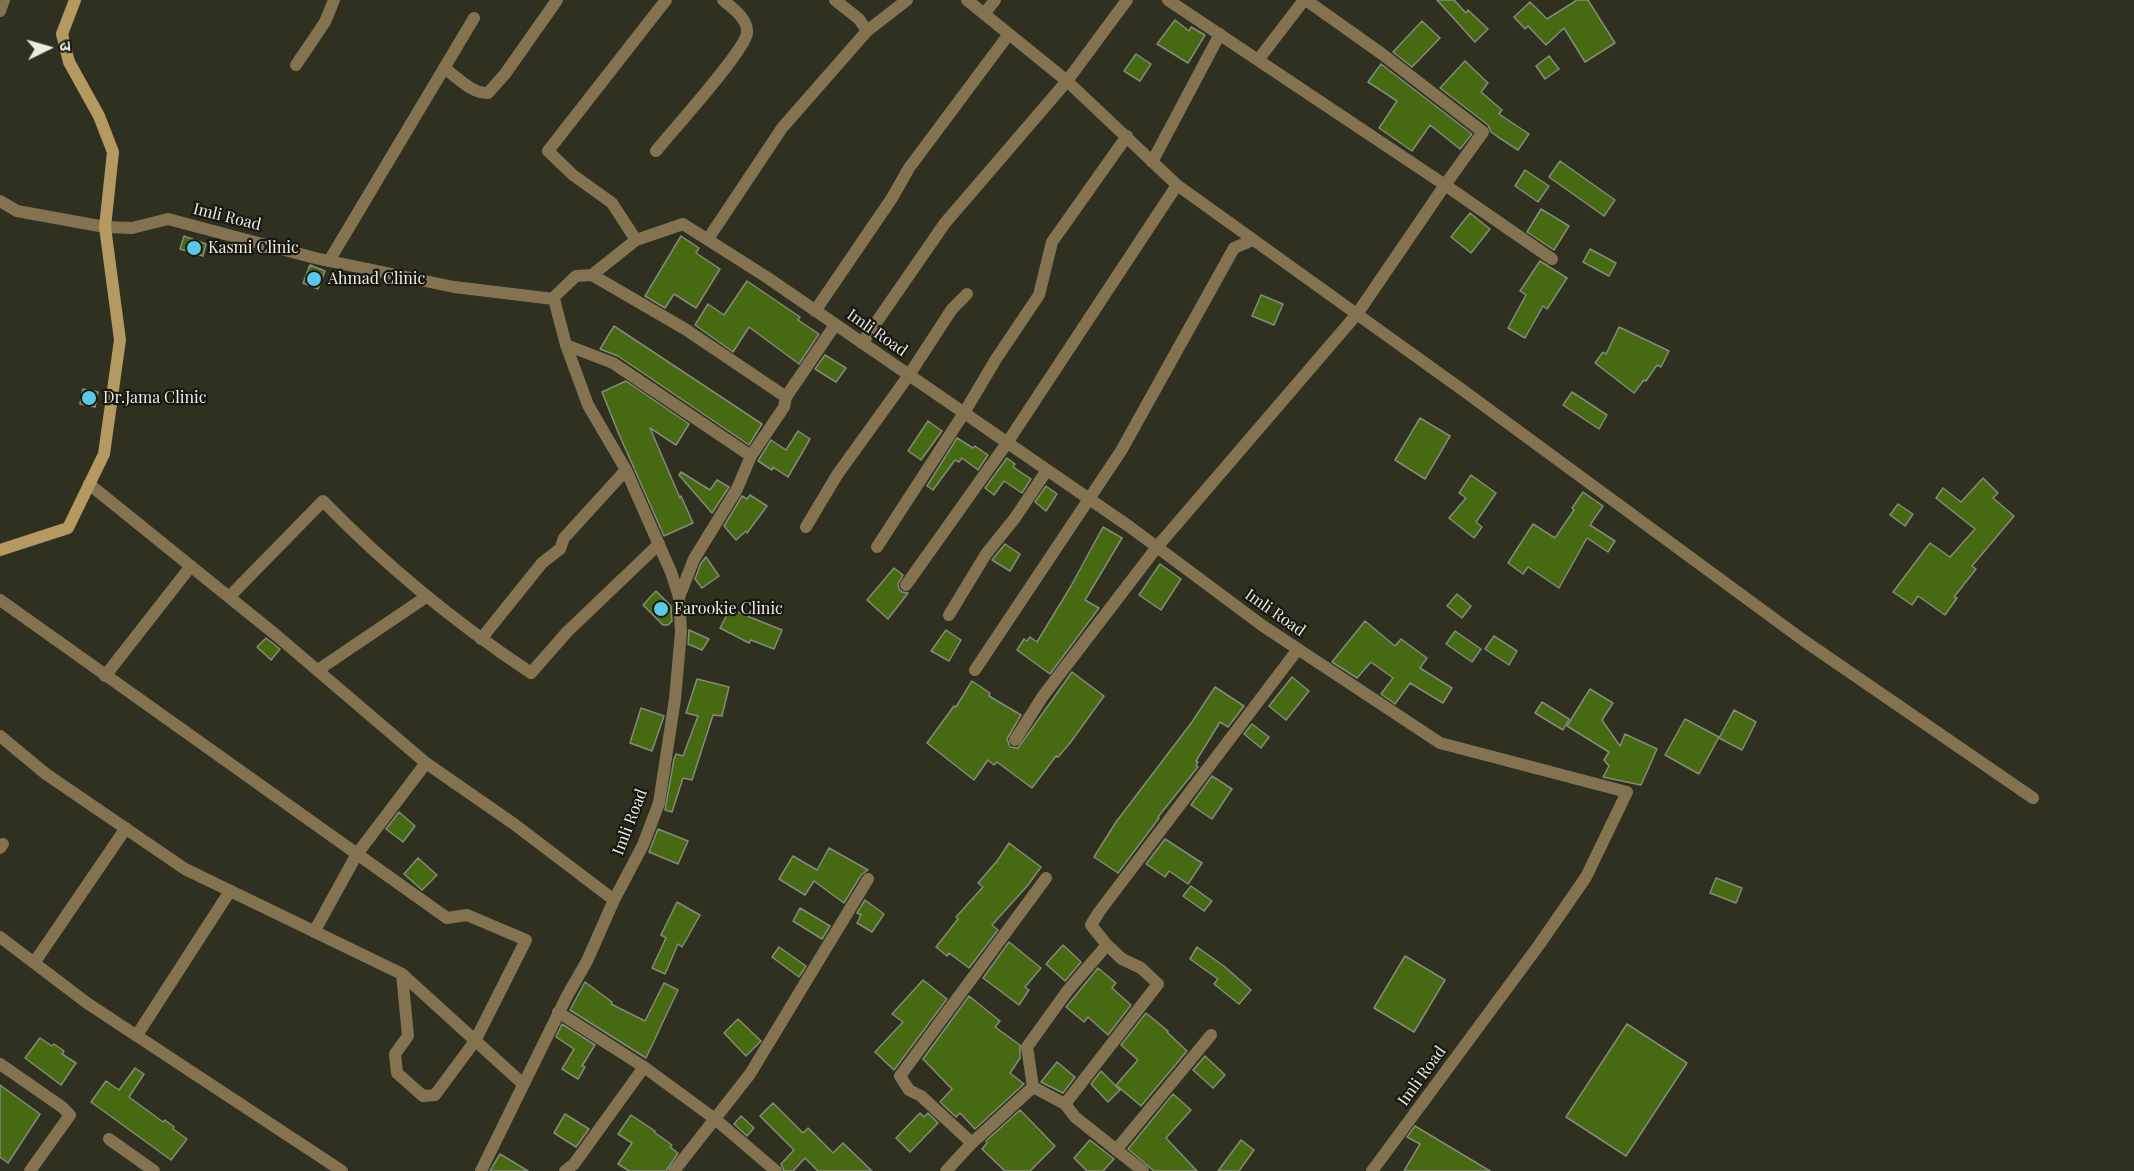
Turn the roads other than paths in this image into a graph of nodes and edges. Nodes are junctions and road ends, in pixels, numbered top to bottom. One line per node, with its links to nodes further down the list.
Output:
1 (4, 0): 14 (street)
2 (75, 0): 30 (street)
3 (334, 0): 21 (street)
4 (557, 0): 22 (street)
5 (666, 0): 32 (street)
6 (723, 0): 25 (street)
7 (835, 0): 17 (street)
8 (907, 0): 17 (street)
9 (967, 0): 15 (street)
10 (995, 0): 15 (street)
11 (1127, 0): 23 (street)
12 (1168, 0): 19 (street)
13 (1305, 0): 20 (street); 28 (street)
14 (0, 11)
15 (984, 14): 18 (street)
16 (474, 18): 22 (street)
17 (867, 31): 31 (street)
18 (1009, 34): 23 (street); 39 (street)
19 (1220, 34): 20 (street); 26 (street)
20 (1258, 60): 28 (street)
21 (296, 65)
22 (444, 68): 35 (street)
23 (1066, 81): 24 (street); 42 (street)
24 (1127, 137): 26 (street); 46 (street)
25 (656, 151)
26 (1152, 162): 27 (street)
27 (1177, 185): 33 (street); 47 (street)
28 (1445, 185): 34 (street); 40 (street)
29 (0, 201): 30 (street, Imli Road)
30 (105, 227): 35 (street, Imli Road); 51 (street)
31 (708, 239): 32 (street, Imli Road); 39 (street, Imli Road)
32 (636, 240): 36 (street, Imli Road)
33 (1253, 240): 40 (street); 52 (street)
34 (1552, 260)
35 (329, 261): 38 (street, Imli Road)
36 (592, 275): 38 (street, Imli Road); 45 (street)
37 (967, 294): 44 (street)
38 (553, 298): 43 (street, Imli Road)
39 (815, 311): 41 (street, Imli Road)
40 (1357, 314): 56 (street); 73 (street)
41 (835, 325): 42 (street, Imli Road); 45 (street)
42 (862, 343): 44 (street, Imli Road)
43 (566, 345): 48 (street); 49 (street, Imli Road)
44 (909, 375): 46 (street, Imli Road); 53 (street)
45 (786, 397): 48 (street)
46 (964, 413): 47 (street, Imli Road); 55 (street)
47 (1007, 442): 50 (street, Imli Road); 59 (street)
48 (751, 456): 62 (street)
49 (626, 470): 54 (street, Imli Road); 65 (street)
50 (1047, 470): 52 (street, Imli Road); 64 (street)
51 (89, 484): 57 (street); 58 (street)
52 (1090, 500): 56 (street, Imli Road); 68 (street)
53 (806, 527)
54 (659, 544): 62 (street, Imli Road); 65 (street)
55 (877, 547)
56 (1157, 547): 66 (street, Imli Road); 71 (street)
57 (0, 550)
58 (191, 566): 60 (street); 69 (street)
59 (906, 585)
60 (229, 597): 61 (street); 67 (street)
61 (426, 597): 65 (street); 67 (street)
62 (679, 597): 79 (street, Imli Road)
63 (0, 600): 69 (street)
64 (949, 615)
65 (481, 639)
66 (1298, 649): 82 (street); 107 (street, Imli Road)
67 (318, 670): 72 (street)
68 (975, 670)
69 (105, 676): 75 (street)
70 (0, 736): 74 (street)
71 (1015, 740)
72 (426, 763): 75 (street); 79 (street)
73 (2033, 798)
74 (126, 828): 78 (street); 83 (street)
75 (357, 854): 80 (street); 88 (street)
76 (1046, 878): 96 (street)
77 (868, 879): 94 (street)
78 (230, 891): 80 (street); 86 (street)
79 (614, 900): 85 (street, Imli Road)
80 (314, 932): 84 (street)
81 (0, 937): 83 (street)
82 (1107, 945): 92 (street); 93 (street)
83 (34, 963): 86 (street)
84 (402, 974): 88 (street); 88 (street)
85 (558, 1012): 90 (street); 91 (street, Imli Road)
86 (137, 1035): 100 (street)
87 (1211, 1035): 97 (street)
88 (475, 1041): 91 (street)
89 (0, 1064): 98 (street)
90 (644, 1067): 94 (street); 102 (street)
91 (523, 1084): 101 (street, Imli Road)
92 (1033, 1087): 93 (street); 96 (street)
93 (1065, 1104): 97 (street)
94 (715, 1119): 103 (street); 104 (street)
95 (109, 1139): 99 (street)
96 (972, 1143): 105 (street)
97 (1116, 1149): 106 (street)
98 (30, 1171)
99 (154, 1171)
100 (342, 1171)
101 (481, 1171)
102 (565, 1171)
103 (674, 1171)
104 (776, 1171)
105 (946, 1171)
106 (1143, 1171)
107 (1372, 1171)

